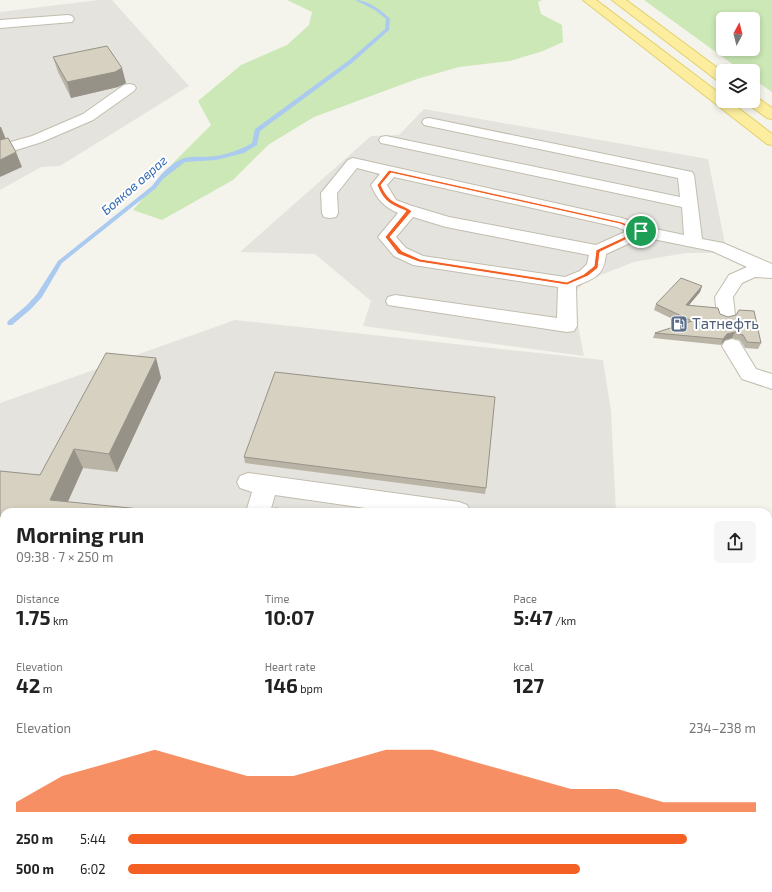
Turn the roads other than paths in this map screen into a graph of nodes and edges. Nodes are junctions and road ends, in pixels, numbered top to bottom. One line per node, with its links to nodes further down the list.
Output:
1 (589, 0): 11 (main road)
2 (618, 0): 5 (main road)
3 (68, 19): 4 (street)
4 (0, 24)
5 (716, 73)
6 (128, 88): 12 (street)
7 (760, 106): 8 (main road)
8 (772, 115)
9 (429, 122): 14 (street)
10 (386, 140): 14 (street)
11 (772, 141)
12 (0, 150)
13 (390, 171): 15 (street); 16 (street); 17 (street)
14 (689, 204): 18 (street)
15 (410, 211): 19 (street); 21 (street)
16 (330, 213)
17 (641, 231): 18 (street); 19 (street)
18 (694, 243): 20 (street)
19 (598, 251): 21 (street)
20 (772, 271): 23 (street)
21 (567, 283): 22 (street)
22 (395, 301)
23 (726, 315)
24 (732, 346): 25 (street)
25 (772, 382)
26 (258, 508): 27 (street)
27 (430, 508)

